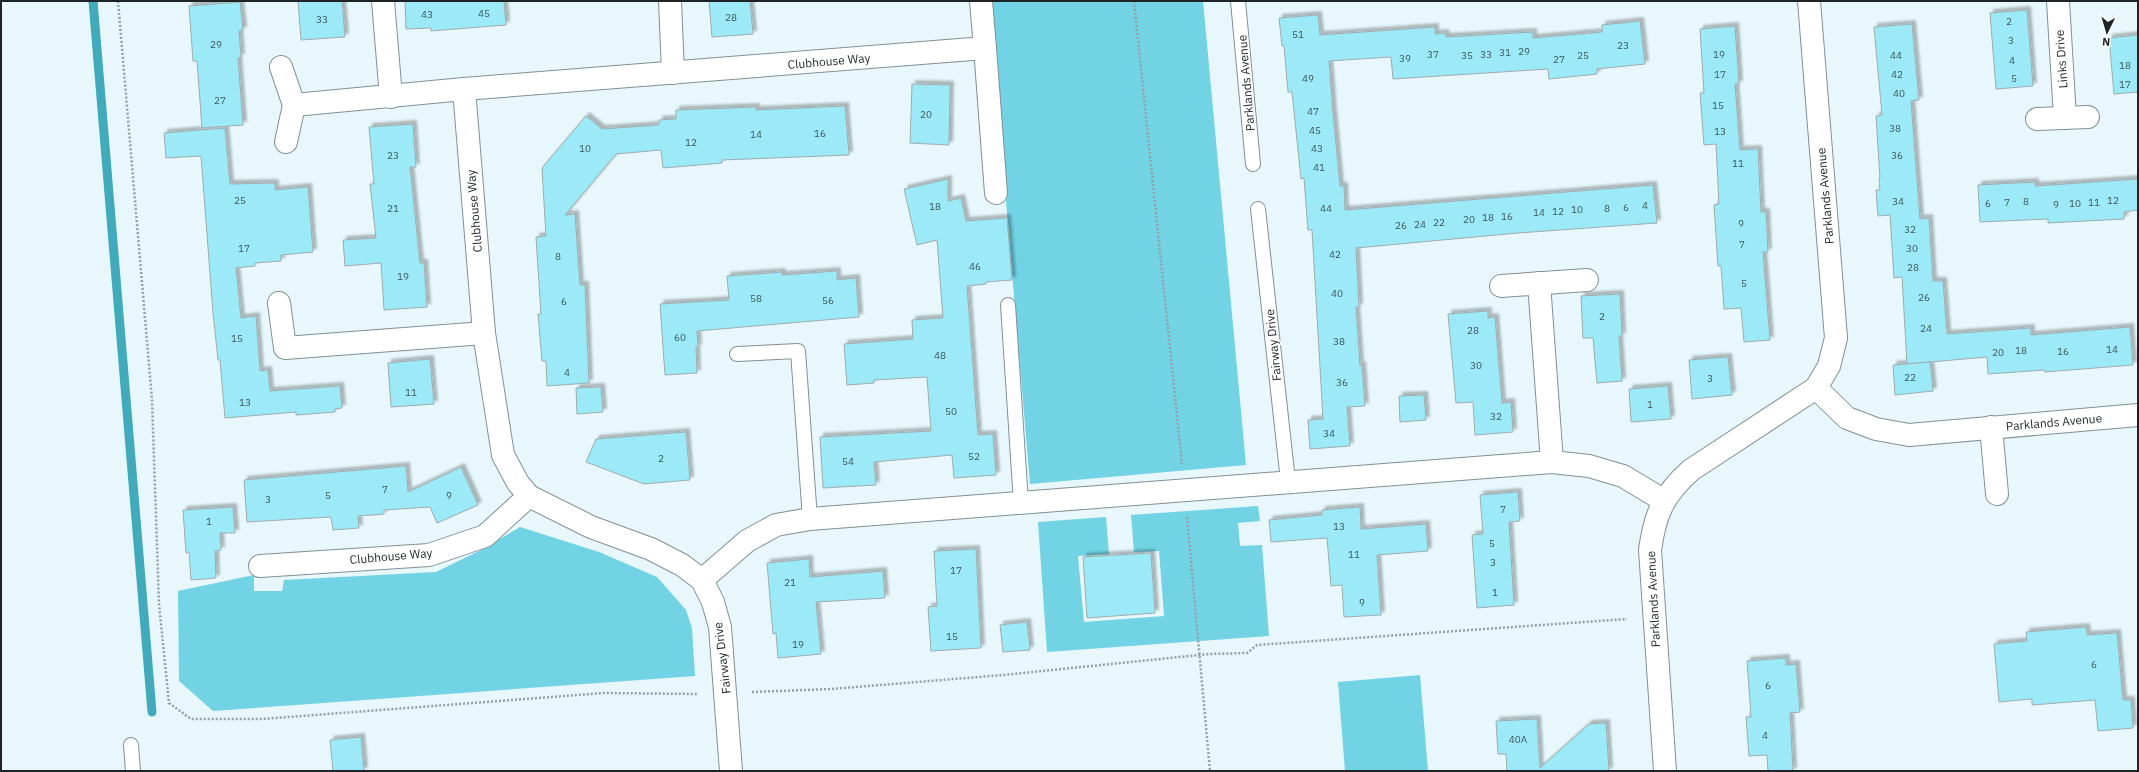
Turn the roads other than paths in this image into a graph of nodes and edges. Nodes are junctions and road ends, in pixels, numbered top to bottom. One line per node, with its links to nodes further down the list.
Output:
1 (382, 1): 11 (street)
2 (670, 1): 9 (street)
3 (981, 1): 7 (street)
4 (1238, 1): 17 (lane, Parklands Avenue)
5 (1809, 1): 27 (street, Parklands Avenue)
6 (2058, 1): 14 (street, Links Drive)
7 (985, 48): 9 (street, Clubhouse Way); 18 (street)
8 (281, 67): 12 (street)
9 (674, 73): 10 (street, Clubhouse Way)
10 (464, 90): 11 (street, Clubhouse Way); 25 (street, Clubhouse Way)
11 (391, 97): 12 (street, Clubhouse Way)
12 (294, 105): 16 (street)
13 (2088, 117): 14 (street)
14 (2065, 118): 15 (street)
15 (2037, 119)
16 (286, 142)
17 (1253, 164)
18 (996, 193)
19 (1258, 209): 31 (lane, Fairway Drive)
20 (1587, 280): 21 (street)
21 (1539, 283): 22 (street); 30 (street)
22 (1501, 286)
23 (279, 303): 25 (street)
24 (1008, 305): 35 (lane)
25 (484, 333): 33 (street, Clubhouse Way)
26 (737, 354): 36 (lane)
27 (1816, 388): 29 (street, Parklands Avenue); 34 (street, Parklands Avenue)
28 (2138, 415): 29 (street, Parklands Avenue)
29 (1991, 427): 32 (street)
30 (1552, 462): 31 (street); 34 (street)
31 (1288, 481): 35 (street)
32 (1996, 494)
33 (529, 496): 37 (street, Clubhouse Way); 38 (street, Clubhouse Way)
34 (1663, 500): 42 (street, Parklands Avenue)
35 (1021, 503): 36 (street)
36 (810, 519): 38 (street)
37 (260, 566)
38 (702, 580): 41 (street, Fairway Drive)
39 (131, 745): 40 (lane)
40 (133, 771)
41 (731, 771)
42 (1665, 771)

